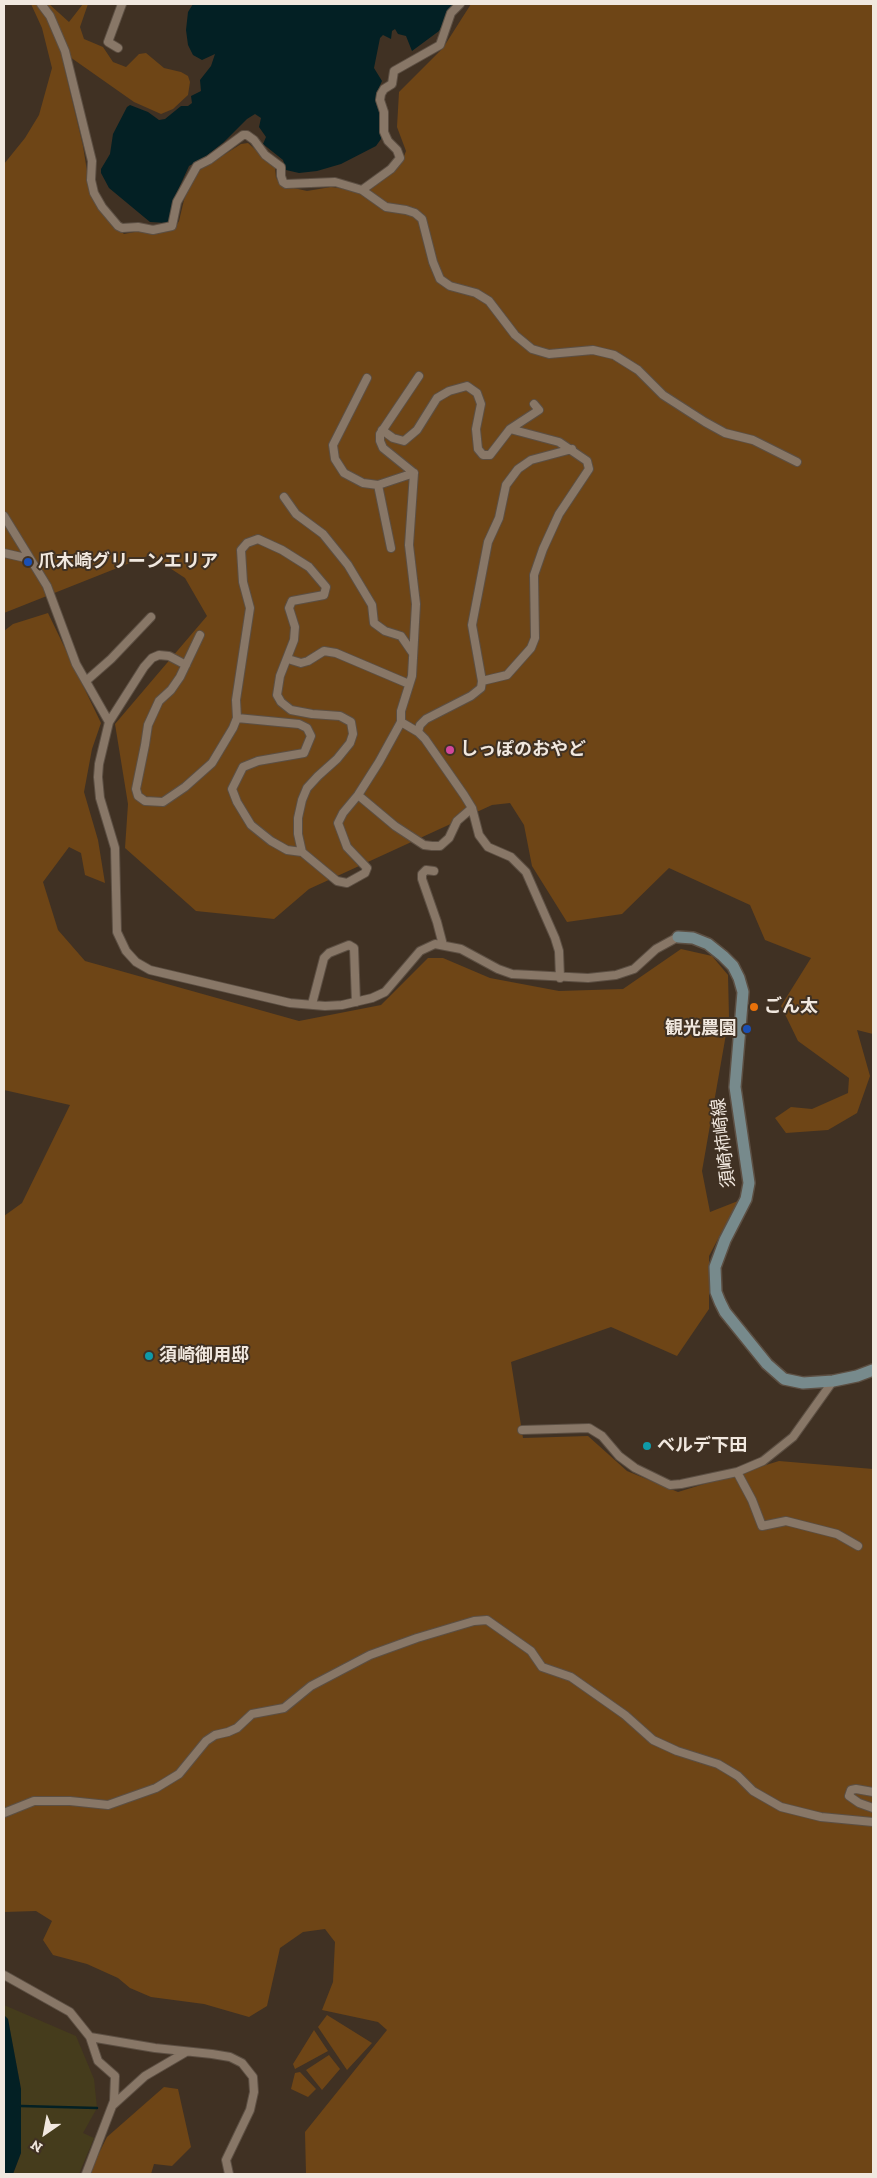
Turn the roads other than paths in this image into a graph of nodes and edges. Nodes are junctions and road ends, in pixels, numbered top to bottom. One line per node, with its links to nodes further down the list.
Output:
1 (41, 4): 5 (street)
2 (122, 4): 4 (street)
3 (460, 4): 5 (street)
4 (118, 48)
5 (362, 190): 12 (street)
6 (418, 376): 10 (street)
7 (367, 378): 14 (street)
8 (534, 404): 9 (street)
9 (510, 429): 10 (street); 11 (street)
10 (382, 430): 13 (street)
11 (572, 449): 26 (street); 26 (street)
12 (797, 462)
13 (414, 472): 14 (street); 22 (street)
14 (378, 485): 17 (street)
15 (284, 497): 22 (street)
16 (4, 516): 19 (street)
17 (391, 548)
18 (4, 553): 19 (street)
19 (30, 559): 25 (street)
20 (151, 617): 25 (street)
21 (200, 635): 24 (street)
22 (412, 652): 27 (street)
23 (288, 659): 27 (street); 28 (street); 34 (street)
24 (186, 665): 28 (street); 29 (street)
25 (86, 681): 29 (street)
26 (482, 681): 31 (street)
27 (409, 684): 30 (street)
28 (237, 718): 34 (street)
29 (109, 722): 40 (street)
30 (401, 722): 31 (street); 32 (street)
31 (418, 732): 33 (street)
32 (358, 794): 33 (street); 34 (street)
33 (472, 808): 38 (street)
34 (302, 852)
35 (434, 871): 37 (street)
36 (678, 937): 38 (street); 42 (main road, 須崎柿崎線)
37 (443, 945): 38 (street); 39 (street)
38 (560, 978)
39 (356, 1002): 40 (street); 40 (street)
40 (312, 1004)
41 (873, 1370): 42 (main road, 須崎柿崎線)
42 (833, 1381): 44 (street)
43 (522, 1430): 44 (street)
44 (737, 1472): 45 (street)
45 (858, 1546)
46 (873, 1792): 47 (street)
47 (873, 1808)
48 (4, 1814): 49 (street)
49 (873, 1822)
50 (4, 1975): 51 (street)
51 (90, 2037): 52 (street); 53 (street)
52 (186, 2052): 53 (street); 55 (street)
53 (113, 2105): 54 (street)
54 (86, 2174)
55 (229, 2174)

